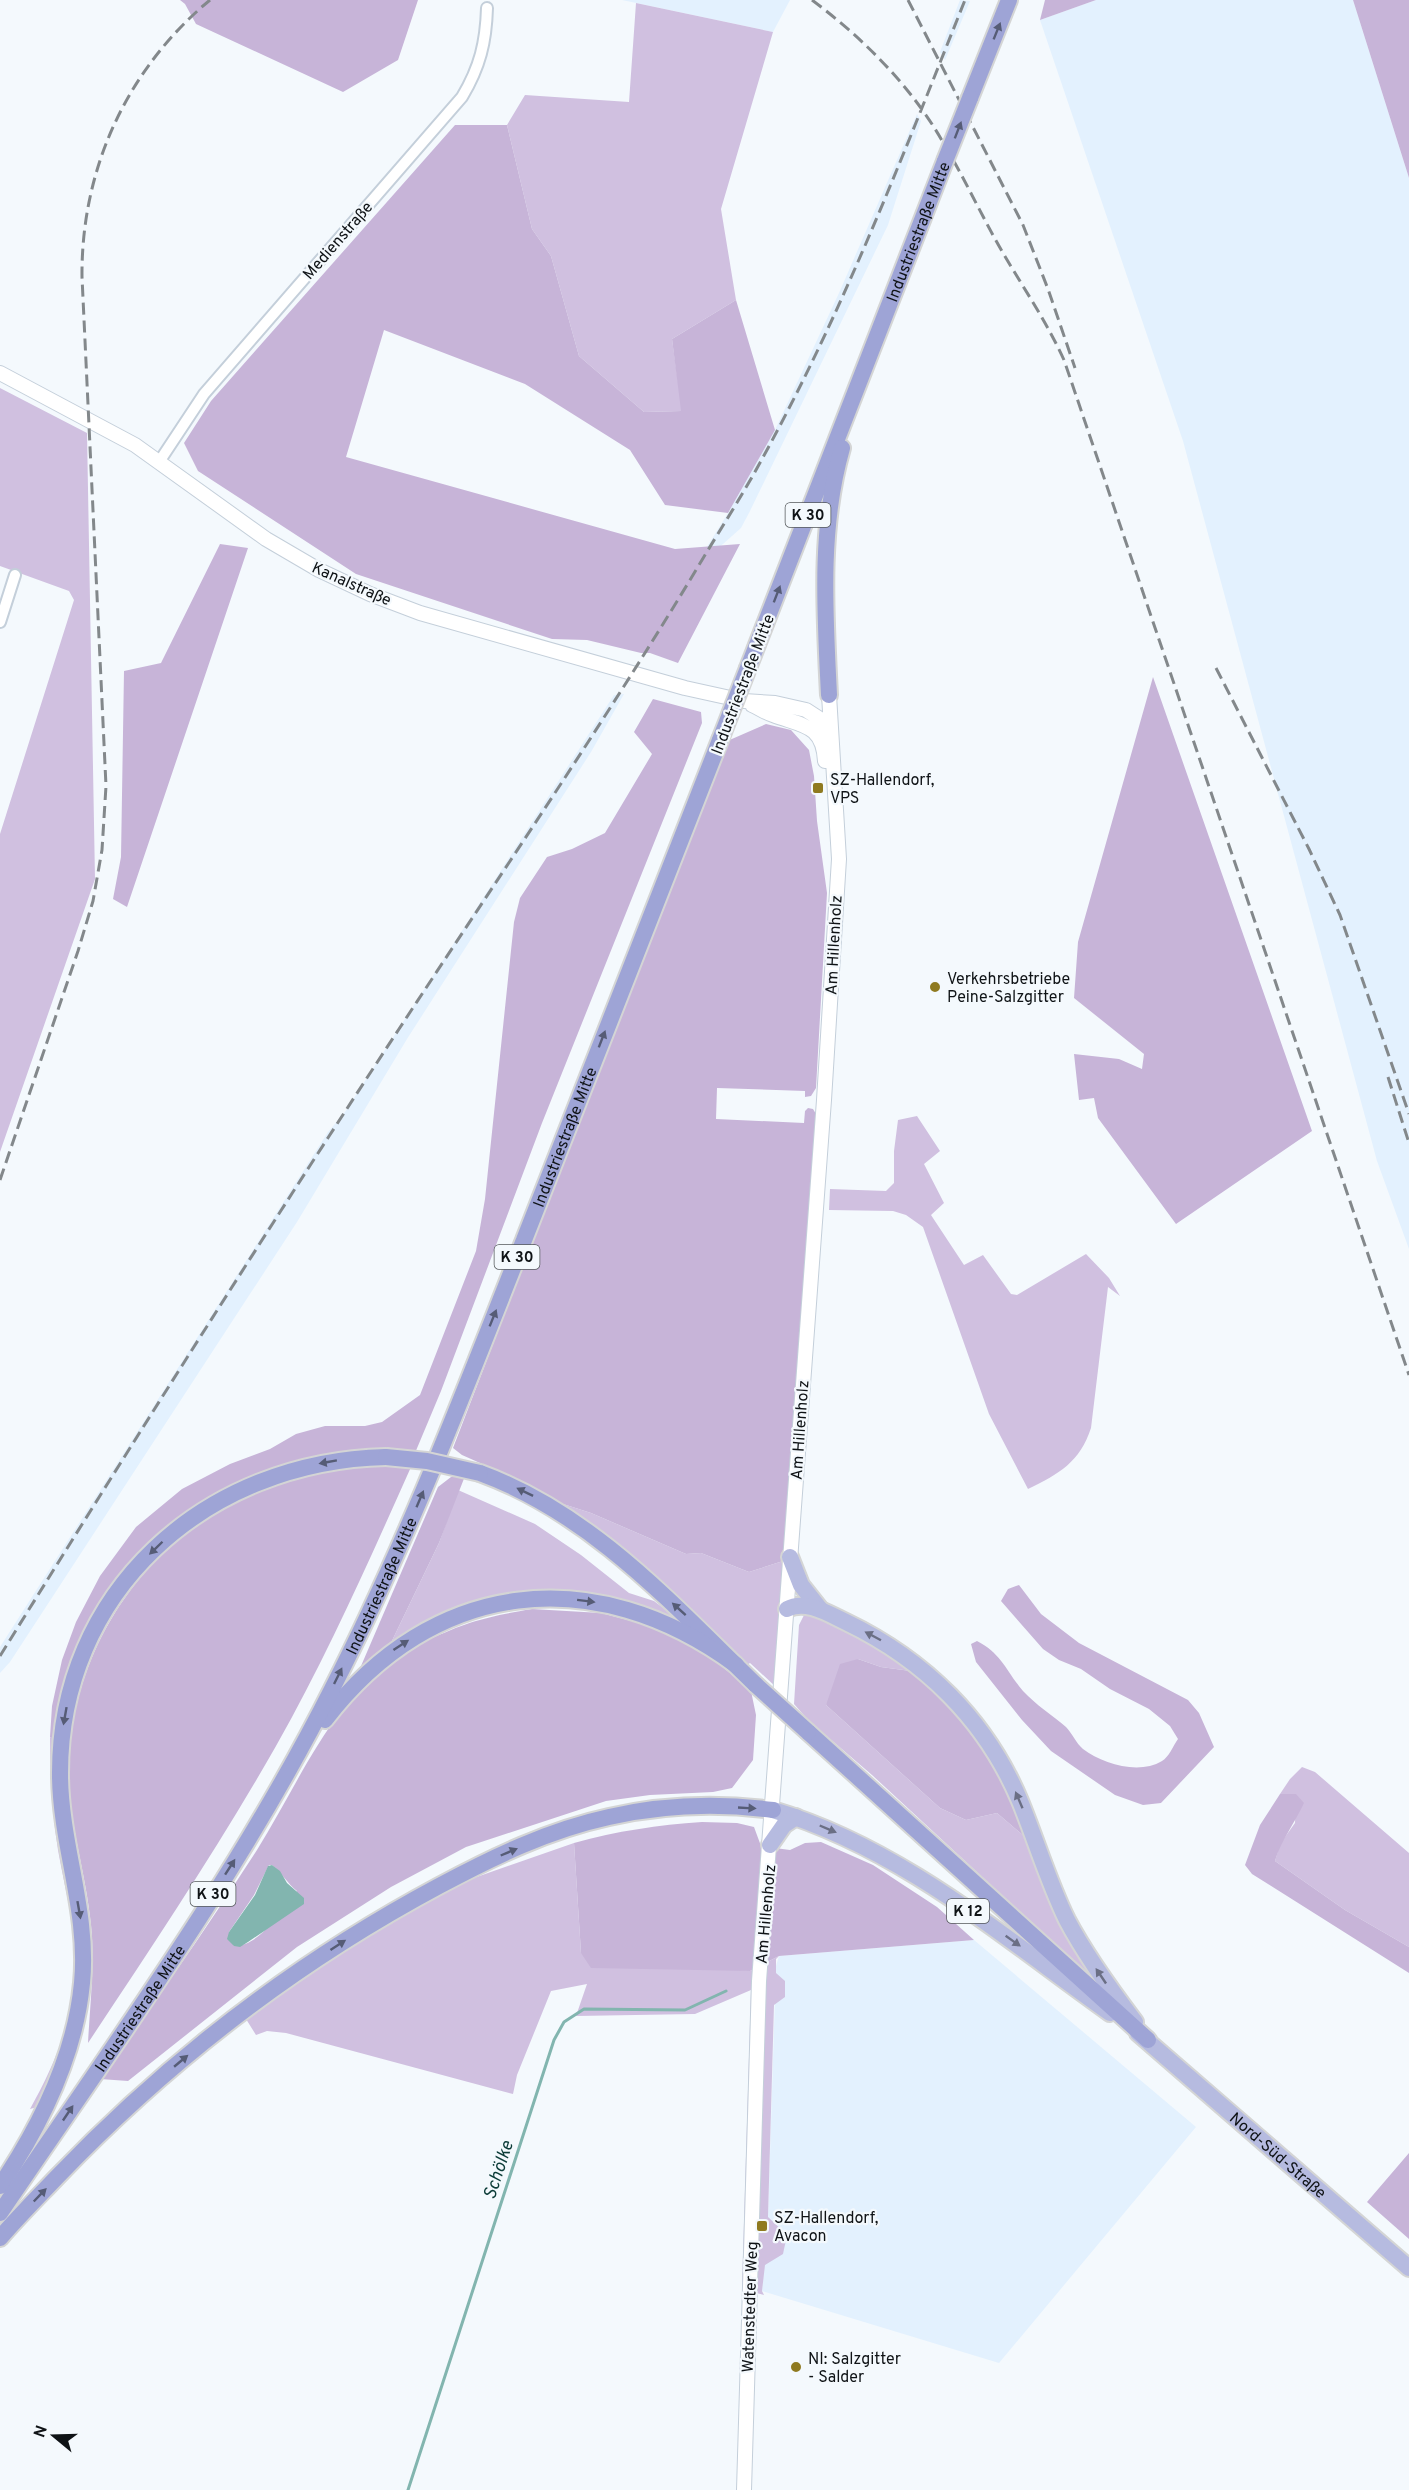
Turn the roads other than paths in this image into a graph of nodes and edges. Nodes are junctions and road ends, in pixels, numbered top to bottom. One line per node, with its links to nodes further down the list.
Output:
1 (1009, 1): 3 (highway, Industriestraße Mitte / K 30, one-way to 1, bridge)
2 (487, 8): 5 (street, Medienstraße)
3 (867, 363): 8 (highway); 18 (highway, Industriestraße Mitte / K 30, one-way to 3, bridge)
4 (0, 373): 5 (street, Kanalstraße / K 12)
5 (159, 462): 9 (street, Kanalstraße / K 12)
6 (15, 575): 7 (street)
7 (0, 622)
8 (829, 695): 10 (street); 12 (street, Am Hillenholz)
9 (744, 701): 10 (street, Kanalstraße / K 12); 11 (street, Kanalstraße / K 12)
10 (817, 716): 11 (street); 12 (street)
11 (801, 723): 13 (street, Am Hillenholz / K 12)
12 (832, 737): 13 (street, Am Hillenholz / K 12)
13 (836, 878): 14 (street, Am Hillenholz / K 12)
14 (790, 1557): 15 (street, Am Hillenholz / K 12); 16 (main road, K 12)
15 (787, 1609): 16 (main road, K 12); 19 (street, Am Hillenholz / K 12)
16 (819, 1610): 23 (main road, K 12, one-way to 16)
17 (736, 1665): 18 (highway, one-way to 17); 23 (highway, bridge); 24 (highway, one-way to 24, bridge)
18 (291, 1765): 25 (highway, Industriestraße Mitte / K 30, one-way to 18)
19 (773, 1810): 20 (main road, K 12); 21 (street, Am Hillenholz); 26 (highway, one-way to 19)
20 (796, 1817): 21 (main road); 23 (main road, K 12, one-way to 23)
21 (770, 1845): 22 (street, Am Hillenholz)
22 (759, 1981): 28 (street, Watenstedter Weg)
23 (1148, 2040): 27 (main road, Nord-Süd-Straße / K 12)
24 (0, 2186)
25 (0, 2214)
26 (0, 2238)
27 (1409, 2268)
28 (744, 2490)

